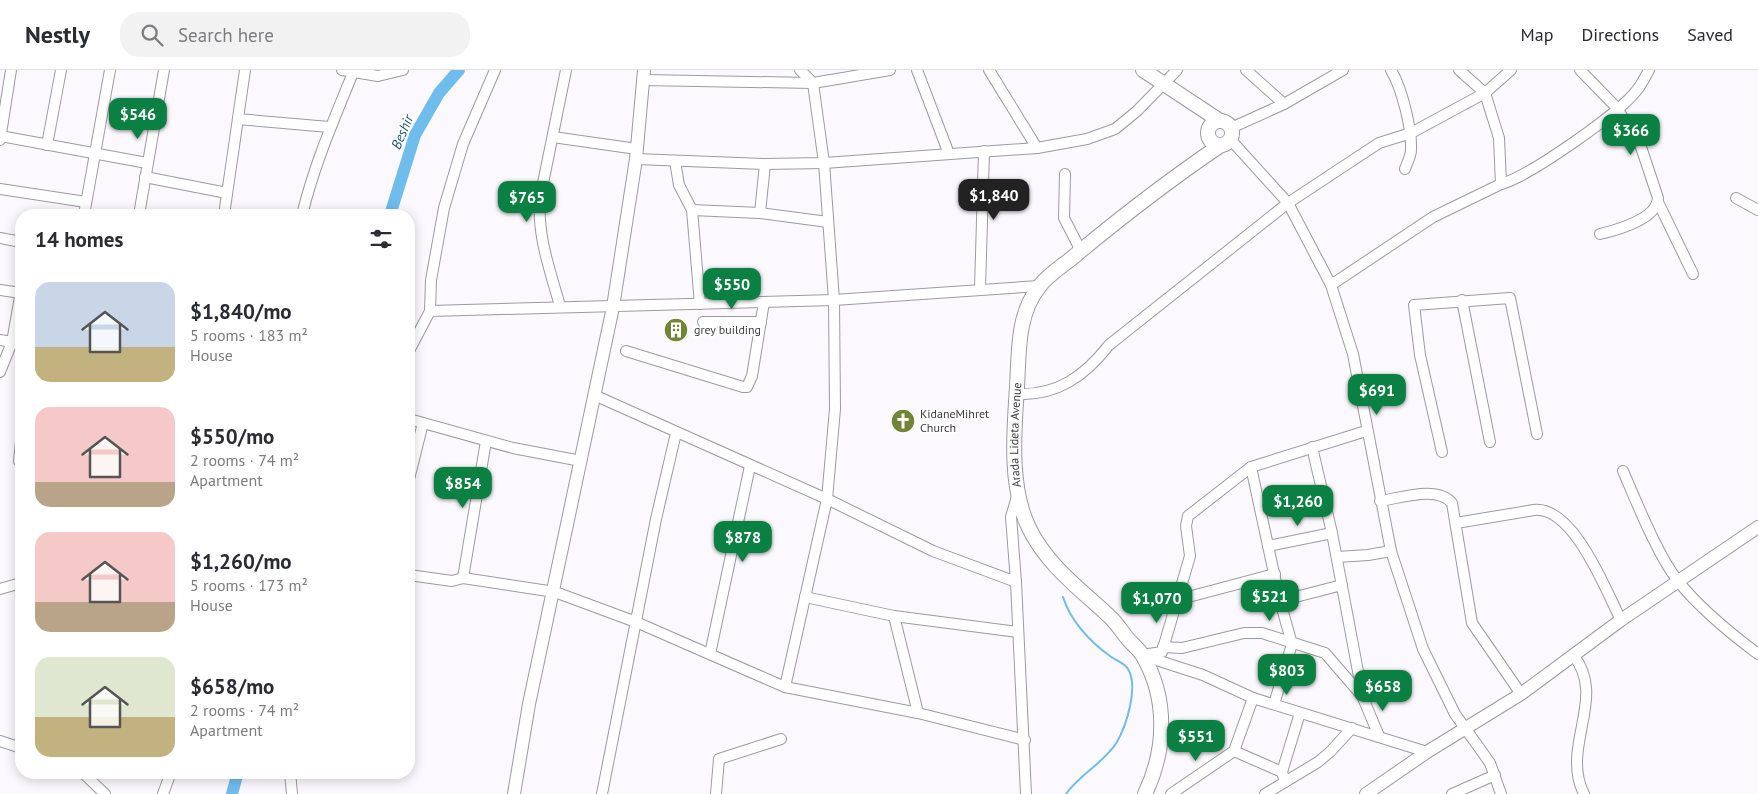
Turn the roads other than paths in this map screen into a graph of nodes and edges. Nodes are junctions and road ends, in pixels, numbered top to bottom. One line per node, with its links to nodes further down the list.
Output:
1 (11, 70): 26 (street)
2 (61, 70): 39 (street)
3 (110, 70): 42 (street)
4 (164, 70): 46 (street)
5 (245, 70): 32 (street)
6 (342, 70): 23 (street)
7 (403, 70): 23 (street)
8 (495, 70): 84 (street)
9 (566, 70): 38 (street)
10 (800, 70): 25 (street)
11 (890, 70): 25 (street)
12 (917, 70): 44 (street)
13 (989, 70): 40 (street)
14 (1143, 70): 27 (highway)
15 (1177, 70): 27 (street)
16 (1246, 70): 29 (street)
17 (1343, 70): 29 (street)
18 (1391, 70): 36 (street)
19 (1459, 70): 28 (street)
20 (1511, 70): 28 (street)
21 (1580, 70): 31 (street)
22 (1649, 70): 31 (street)
23 (354, 71): 33 (street)
24 (644, 75): 25 (street); 43 (main road)
25 (813, 83): 47 (street)
26 (4, 84): 37 (street)
27 (1164, 86): 30 (highway); 40 (street)
28 (1485, 93): 36 (street); 53 (street)
29 (1284, 104): 35 (street)
30 (1195, 106): 34 (highway); 35 (highway)
31 (1617, 108): 53 (street); 58 (street)
32 (238, 119): 33 (street); 55 (street)
33 (329, 127): 63 (street)
34 (1209, 133): 35 (highway, Arada Lideta Avenue); 35 (highway); 48 (highway, Arada Lideta Avenue)
35 (1226, 133): 48 (highway, Arada Lideta Avenue); 59 (street)
36 (1411, 133): 50 (street); 59 (street)
37 (0, 137): 39 (street)
38 (553, 137): 43 (street); 82 (street)
39 (47, 145): 42 (street)
40 (1037, 148): 41 (street)
41 (984, 151): 44 (street); 75 (street)
42 (95, 152): 46 (street); 57 (street)
43 (637, 154): 45 (street); 83 (main road)
44 (949, 154): 47 (street)
45 (675, 161): 49 (street); 64 (street)
46 (147, 163): 52 (street)
47 (824, 163): 49 (street); 67 (street)
48 (1193, 163): 71 (highway, Arada Lideta Avenue)
49 (765, 164): 66 (street)
50 (1405, 169)
51 (1065, 174): 71 (street)
52 (145, 177): 55 (street); 61 (street)
53 (1501, 184): 73 (street)
54 (0, 189): 57 (street)
55 (227, 193): 62 (street)
56 (1736, 198): 65 (street)
57 (86, 202): 60 (street)
58 (1658, 202): 68 (street); 72 (street)
59 (1288, 204): 73 (street); 93 (street)
60 (85, 209)
61 (140, 209)
62 (225, 209)
63 (304, 209)
64 (692, 210): 66 (street); 81 (street)
65 (1758, 210)
66 (760, 213): 67 (street)
67 (828, 222): 78 (street)
68 (1600, 234)
69 (0, 238): 70 (street)
70 (15, 241)
71 (1081, 251): 74 (highway, Arada Lideta Avenue)
72 (1692, 274)
73 (1331, 285): 97 (street)
74 (1039, 286): 75 (street); 93 (highway, Arada Lideta Avenue)
75 (980, 289): 78 (street)
76 (0, 290): 77 (street)
77 (15, 291)
78 (834, 300): 80 (street); 110 (street)
79 (1462, 300): 99 (street); 101 (street); 103 (street)
80 (764, 302): 81 (street); 86 (street)
81 (700, 304): 83 (street)
82 (560, 306): 83 (street); 84 (street)
83 (613, 307): 94 (main road)
84 (430, 311): 88 (street)
85 (703, 322): 86 (street)
86 (761, 322): 91 (street)
87 (0, 340): 89 (street)
88 (415, 340)
89 (15, 343)
90 (15, 345): 92 (street)
91 (626, 351)
92 (0, 372)
93 (1016, 394): 109 (highway, Arada Lideta Avenue)
94 (594, 395): 98 (street); 105 (main road)
95 (415, 421): 96 (street)
96 (423, 423): 100 (street); 104 (street)
97 (1366, 431): 102 (street); 111 (street)
98 (676, 433): 106 (street); 132 (street)
99 (1537, 434)
100 (486, 441): 105 (street); 120 (street)
101 (1490, 442)
102 (1312, 447): 107 (street); 114 (street)
103 (1442, 452)
104 (415, 455)
105 (581, 461): 126 (main road)
106 (750, 466): 110 (street); 136 (street)
107 (1251, 467): 115 (street); 128 (street)
108 (1623, 471): 121 (street)
109 (1018, 492): 122 (street); 138 (highway, Arada Lideta Avenue)
110 (827, 500): 122 (street); 127 (street)
111 (1380, 501): 112 (street); 116 (street)
112 (1456, 523): 131 (street); 141 (street)
113 (1758, 527): 121 (main road)
114 (1332, 533): 115 (street); 117 (street)
115 (1268, 546): 118 (street)
116 (1391, 551): 117 (street); 148 (street)
117 (1337, 557): 124 (street)
118 (1275, 574): 128 (street); 129 (street)
119 (415, 576): 120 (street)
120 (463, 578): 126 (street)
121 (1678, 581): 131 (main road); 137 (street)
122 (1016, 582): 133 (street)
123 (15, 585): 125 (street)
124 (1342, 586): 129 (street); 143 (street)
125 (0, 589)
126 (554, 592): 132 (street); 165 (main road)
127 (805, 597): 130 (street); 140 (street)
128 (1176, 600): 135 (street)
129 (1280, 600): 134 (street)
130 (894, 616): 133 (street); 145 (street)
131 (1621, 620): 139 (main road)
132 (636, 622): 136 (street); 166 (street)
133 (1018, 632): 152 (street)
134 (1292, 644): 135 (street); 143 (street); 144 (street)
135 (1163, 647): 138 (street)
136 (710, 654): 140 (street)
137 (1758, 654)
138 (1142, 655): 142 (street); 161 (highway, Arada Lideta Avenue)
139 (1573, 655): 141 (main road); 174 (street)
140 (785, 687): 145 (street)
141 (1521, 694): 148 (main road)
142 (1253, 698): 144 (street); 154 (street)
143 (1363, 698): 149 (street)
144 (1274, 704): 146 (street)
145 (918, 713): 152 (street)
146 (1300, 713): 147 (street); 157 (street)
147 (1352, 728): 149 (street); 157 (street)
148 (1468, 728): 155 (main road); 156 (street)
149 (1379, 736): 155 (street)
150 (781, 739): 167 (street)
151 (0, 740): 153 (street)
152 (1025, 740): 168 (street)
153 (15, 746)
154 (1234, 751): 157 (street); 169 (street)
155 (1427, 752): 171 (main road)
156 (1495, 776): 172 (street); 173 (street)
157 (1283, 777): 170 (street)
158 (89, 779): 162 (street)
159 (168, 779): 163 (street)
160 (291, 779): 164 (street)
161 (1149, 792)
162 (105, 794)
163 (163, 794)
164 (292, 794)
165 (514, 794)
166 (602, 794)
167 (716, 794)
168 (1026, 794)
169 (1171, 794)
170 (1265, 794)
171 (1366, 794)
172 (1452, 794)
173 (1501, 794)
174 (1584, 794)

